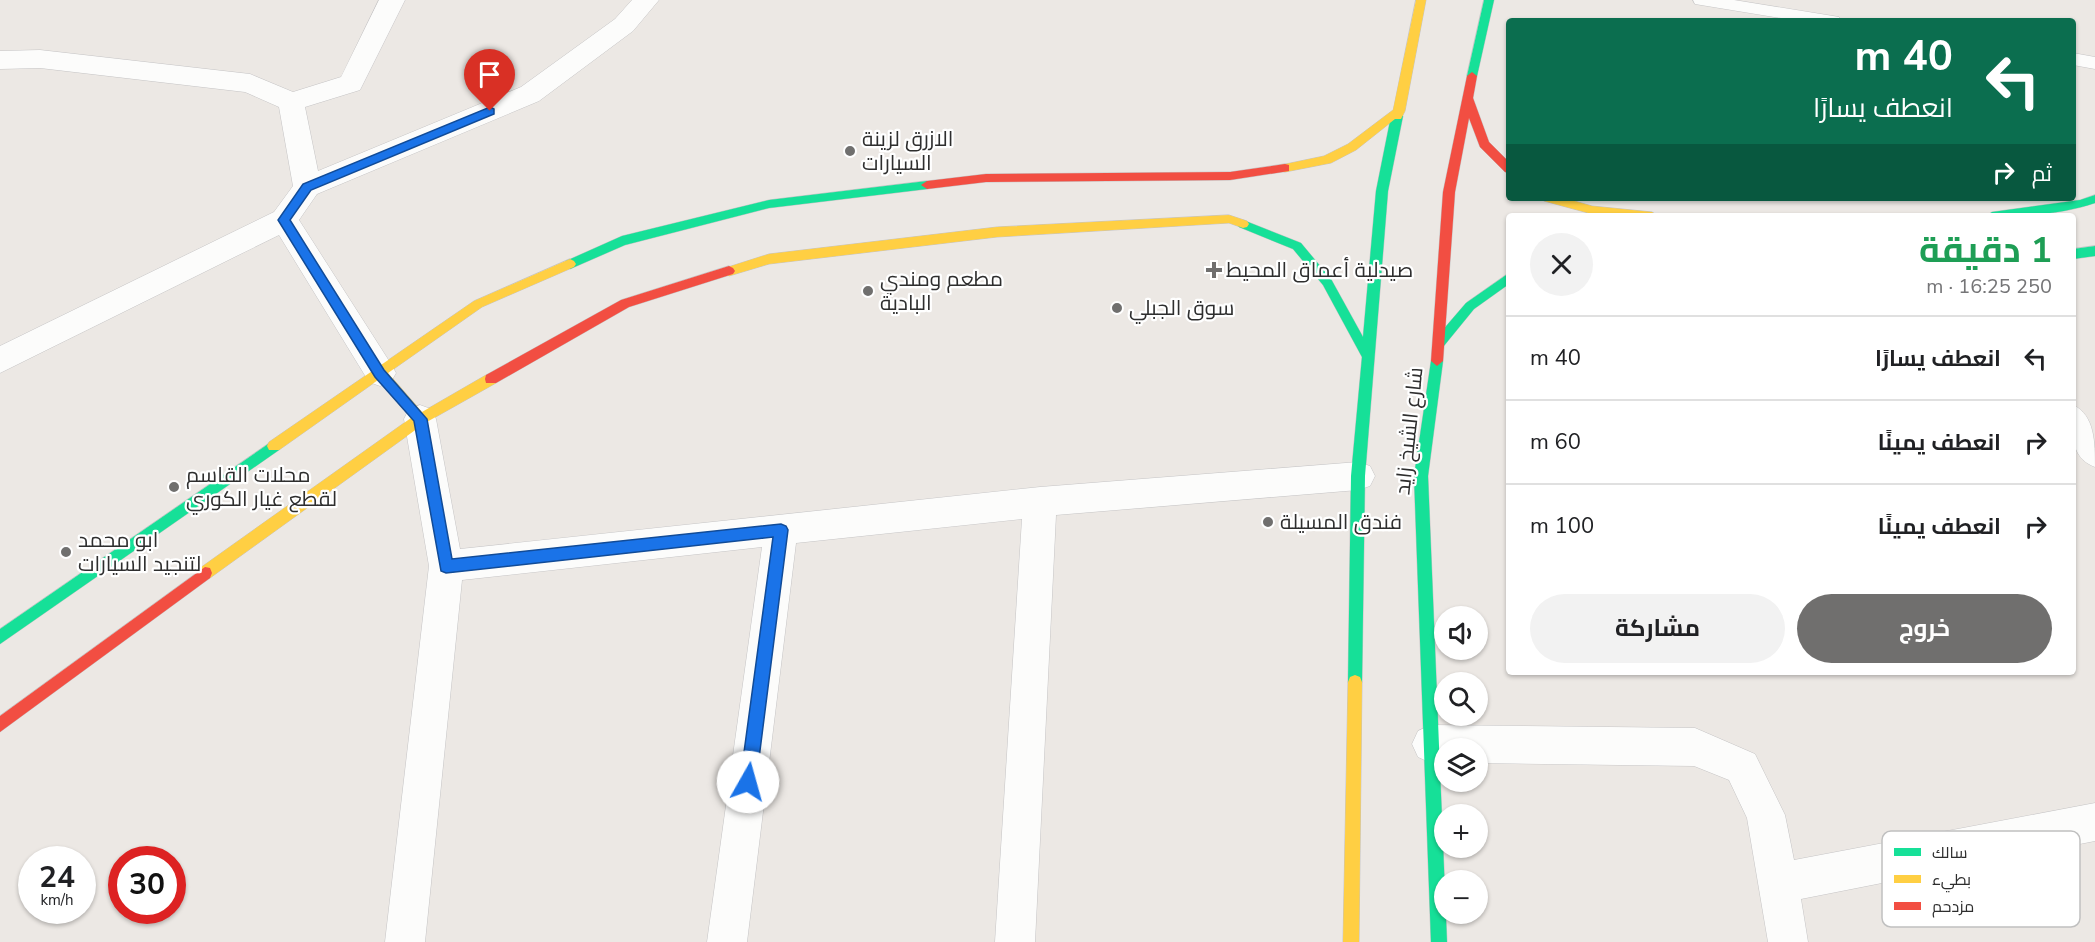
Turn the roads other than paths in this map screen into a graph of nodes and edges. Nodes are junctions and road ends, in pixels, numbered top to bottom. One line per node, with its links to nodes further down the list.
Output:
1 (392, 0): 11 (street)
2 (646, 0): 14 (street)
3 (1421, 0): 12 (main road)
4 (1489, 0): 10 (main road, شارع الشيخ زايد)
5 (1701, 0): 6 (lane)
6 (1814, 18)
7 (0, 60): 11 (street)
8 (2076, 60): 9 (lane)
9 (2095, 63)
10 (1467, 96): 13 (main road); 23 (main road, شارع الشيخ زايد)
11 (291, 102): 14 (street)
12 (1399, 111): 24 (main road); 26 (main road)
13 (1506, 166)
14 (307, 187): 19 (street)
15 (2095, 199): 18 (main road)
16 (1559, 201): 17 (main road)
17 (1622, 213)
18 (2014, 213)
19 (284, 220): 25 (street); 26 (street)
20 (2095, 251): 21 (main road)
21 (2076, 254)
22 (1506, 280): 23 (main road)
23 (1439, 343): 36 (main road, شارع الشيخ زايد)
24 (1368, 357): 27 (main road); 30 (main road)
25 (0, 360)
26 (380, 373): 27 (main road); 34 (main road)
27 (420, 419): 33 (street); 35 (main road)
28 (2076, 424): 29 (street)
29 (2095, 453)
30 (1358, 476): 31 (street); 44 (main road)
31 (1040, 502): 32 (street); 43 (street)
32 (781, 530): 33 (street); 42 (street)
33 (446, 566): 41 (street)
34 (0, 637)
35 (0, 725)
36 (1431, 744): 40 (street); 45 (main road, شارع الشيخ زايد)
37 (2095, 823): 38 (street)
38 (2053, 831)
39 (1882, 863): 40 (street)
40 (1778, 883): 46 (street)
41 (405, 942)
42 (728, 942)
43 (1015, 942)
44 (1350, 942)
45 (1439, 942)
46 (1788, 942)

